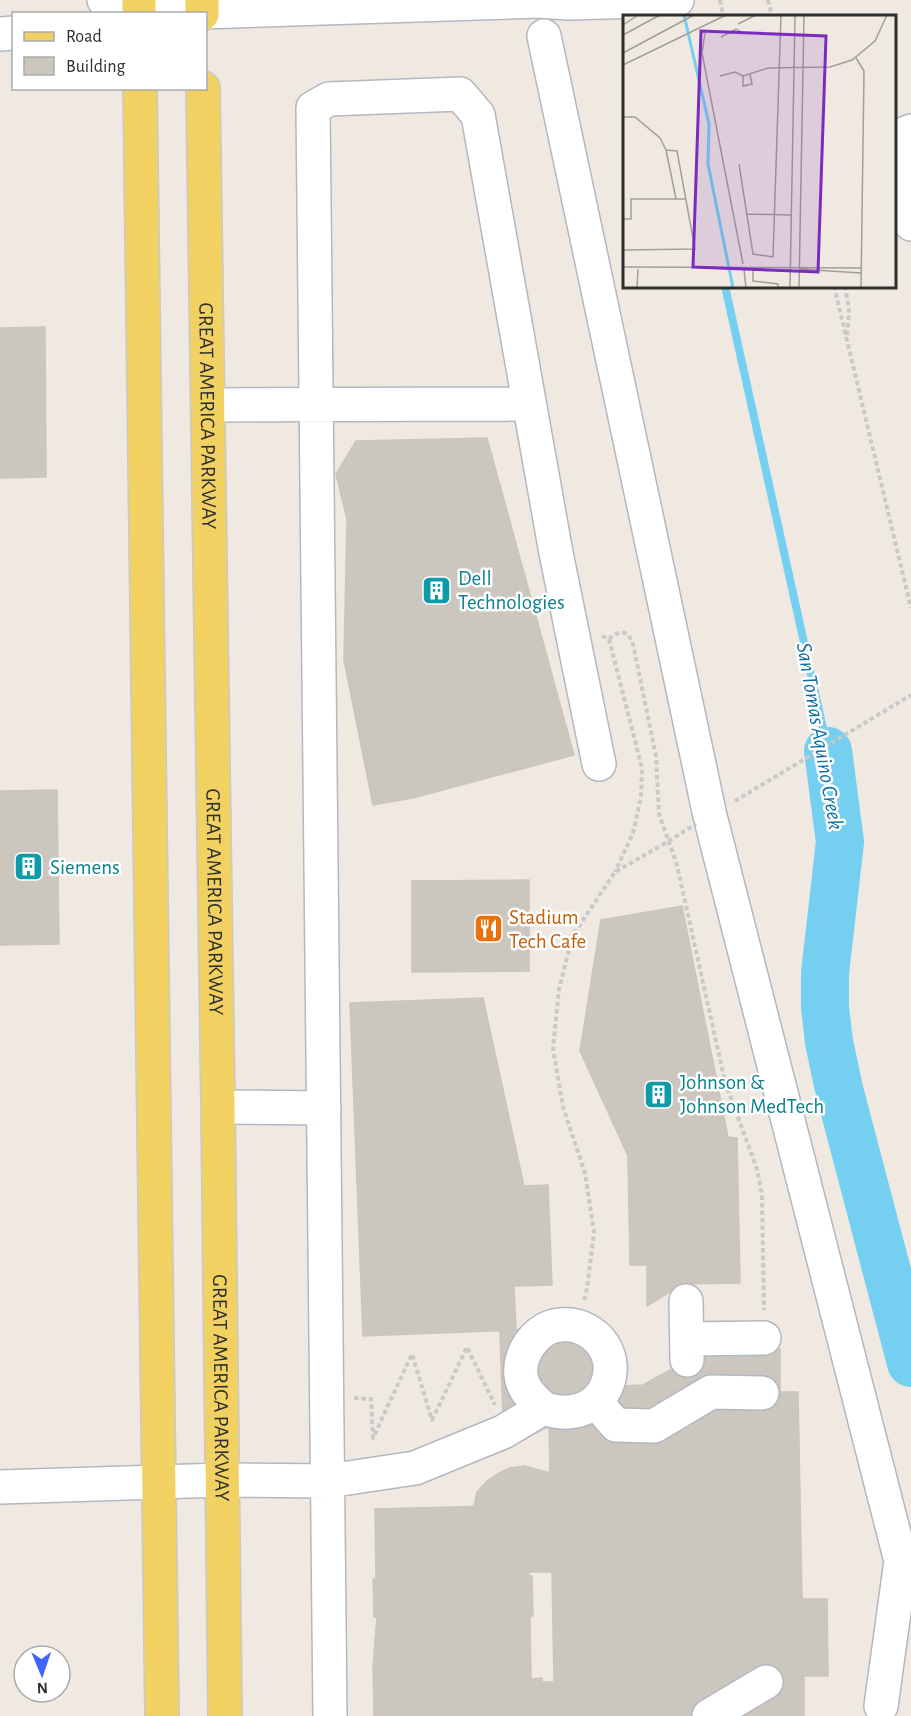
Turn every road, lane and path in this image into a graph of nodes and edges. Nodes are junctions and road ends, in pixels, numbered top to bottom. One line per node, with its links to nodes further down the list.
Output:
1 (104, 0): 8 (street)
2 (537, 0): 3 (street); 6 (street)
3 (677, 0)
4 (720, 0): 10 (path)
5 (768, 0): 11 (path)
6 (475, 1): 7 (street)
7 (202, 8): 9 (street)
8 (135, 12)
9 (161, 12)
10 (723, 15)
11 (772, 15)
12 (544, 36): 44 (street)
13 (140, 90): 40 (main road)
14 (203, 90): 22 (main road, GREAT AMERICA PARKWAY)
15 (911, 131): 16 (street)
16 (911, 224)
17 (834, 288): 19 (path)
18 (845, 288): 19 (path)
19 (846, 340): 23 (path)
20 (317, 403): 21 (street); 21 (street); 22 (street); 30 (street)
21 (529, 404): 26 (street)
22 (207, 405): 29 (main road, GREAT AMERICA PARKWAY)
23 (911, 608)
24 (609, 639): 33 (path)
25 (911, 695): 27 (path)
26 (599, 764)
27 (733, 802)
28 (696, 824): 32 (path, bridge)
29 (218, 1107): 30 (street); 39 (main road, GREAT AMERICA PARKWAY)
30 (324, 1108): 41 (street)
31 (686, 1301): 33 (street)
32 (582, 1306)
33 (764, 1338)
34 (762, 1393): 36 (street)
35 (347, 1398): 37 (path)
36 (596, 1402): 38 (street); 38 (street)
37 (496, 1407)
38 (543, 1408): 41 (street)
39 (222, 1480): 40 (street); 41 (street); 46 (main road, GREAT AMERICA PARKWAY)
40 (159, 1481): 42 (street); 45 (main road)
41 (328, 1481): 47 (street)
42 (0, 1487)
43 (766, 1682): 48 (street)
44 (881, 1706)
45 (162, 1716)
46 (225, 1716)
47 (330, 1716)
48 (710, 1716)

